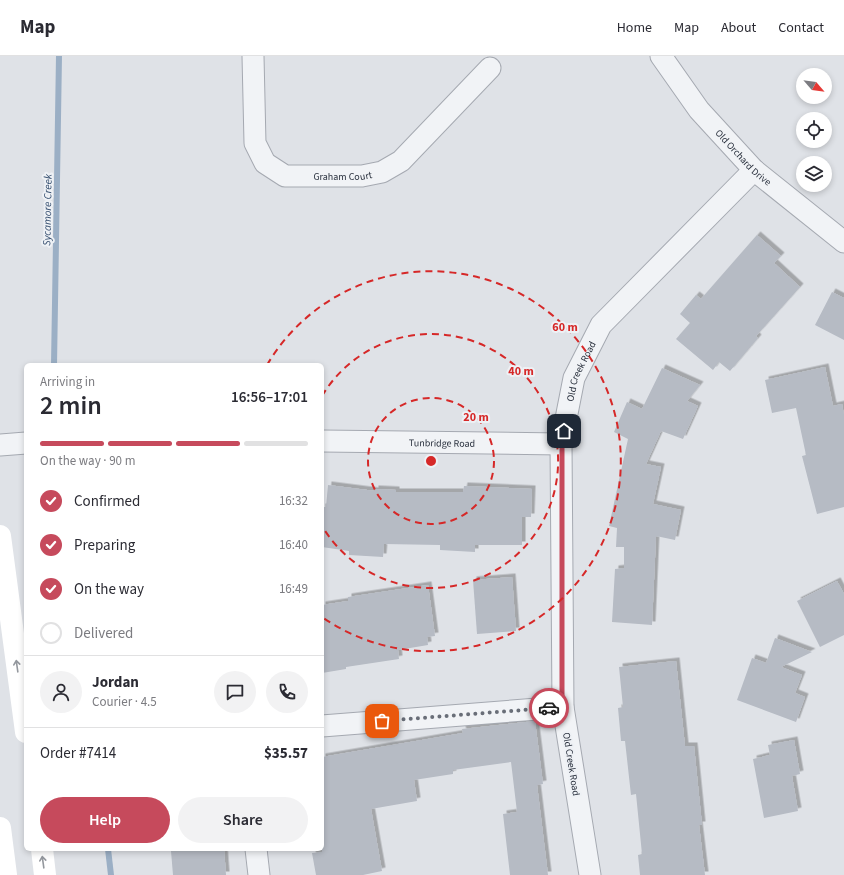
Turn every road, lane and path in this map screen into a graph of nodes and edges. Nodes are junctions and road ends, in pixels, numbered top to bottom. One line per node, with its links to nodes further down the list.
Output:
1 (253, 56): 3 (street, Graham Court)
2 (661, 56): 4 (street, Old Orchard Drive)
3 (490, 68)
4 (754, 170): 5 (street, Old Orchard Drive); 8 (street, Old Creek Road)
5 (844, 242)
6 (324, 441): 8 (street, Tunbridge Road)
7 (24, 443): 9 (street)
8 (562, 444): 11 (street, Old Creek Road)
9 (0, 445)
10 (0, 536): 12 (main road, one-way to 10)
11 (562, 707): 13 (street); 20 (street, Old Creek Road)
12 (24, 717)
13 (324, 726)
14 (0, 828): 17 (main road)
15 (42, 851): 18 (main road, one-way to 15)
16 (256, 851): 19 (street)
17 (6, 875)
18 (45, 875)
19 (259, 875)
20 (590, 875)

